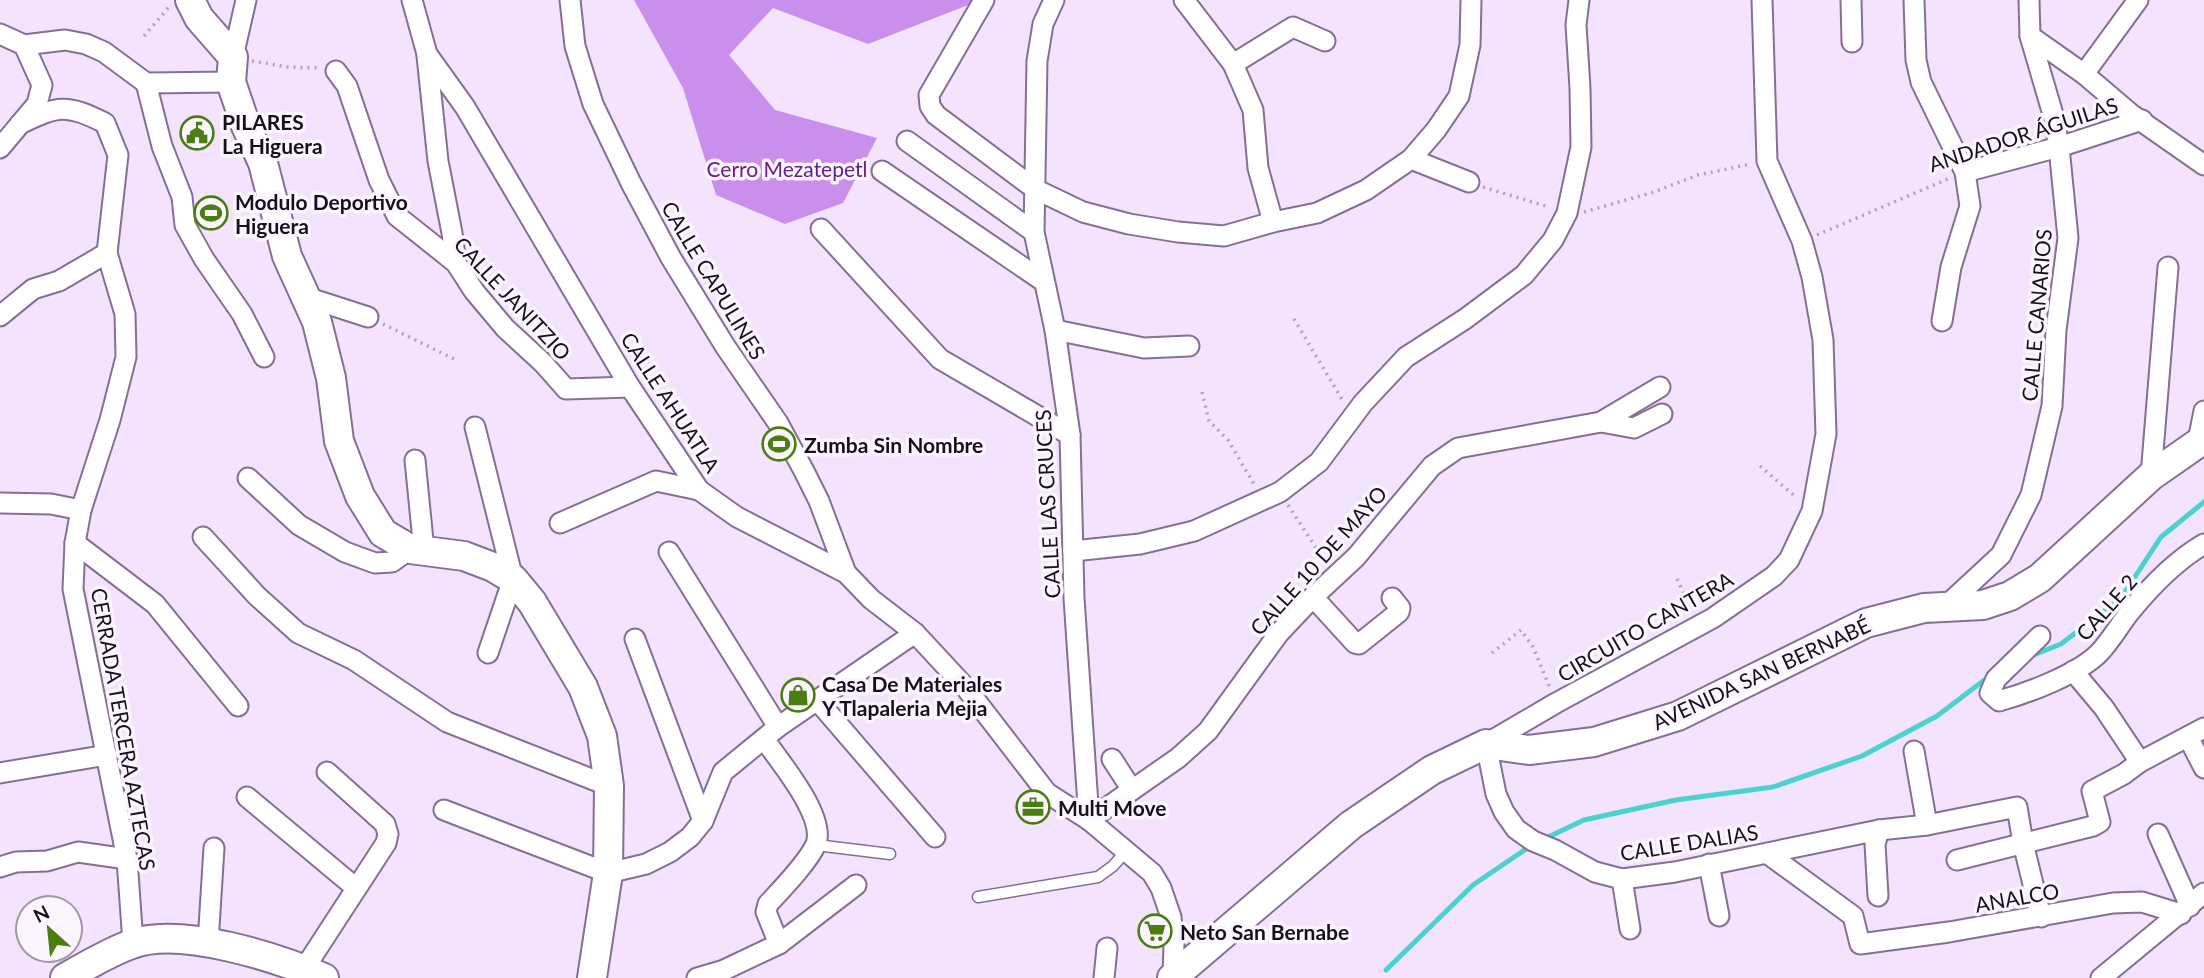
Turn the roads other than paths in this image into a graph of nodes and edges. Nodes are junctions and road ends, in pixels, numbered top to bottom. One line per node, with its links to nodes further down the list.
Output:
1 (190, 0): 22 (street)
2 (246, 0): 22 (street)
3 (412, 0): 20 (street, CALLE AHUATLA)
4 (570, 0): 72 (street, CALLE CAPULINES)
5 (984, 0): 36 (street)
6 (1054, 0): 36 (street, CALLE LAS CRUCES)
7 (1184, 0): 21 (street)
8 (1471, 0): 31 (street)
9 (1579, 0): 70 (street)
10 (1762, 0): 86 (street, CIRCUITO CANTERA)
11 (1851, 0): 18 (street)
12 (1914, 0): 34 (street)
13 (2029, 0): 16 (street, CALLE CANARIOS)
14 (2138, 0): 24 (street)
15 (0, 34): 19 (street)
16 (2030, 36): 24 (street); 30 (street, CALLE CANARIOS)
17 (1325, 41): 21 (street)
18 (1852, 42)
19 (24, 45): 25 (street); 27 (street)
20 (427, 54): 41 (street); 51 (street, CALLE AHUATLA)
21 (1233, 64): 37 (street)
22 (232, 69): 25 (street); 44 (street)
23 (336, 71): 41 (street, CALLE JANITZIO)
24 (2084, 74): 26 (street)
25 (146, 83): 50 (street)
26 (2142, 120): 30 (street, ANDADOR ÁGUILAS); 32 (street)
27 (20, 124): 29 (street); 40 (street, CERRADA TERCERA AZTECAS)
28 (907, 141): 39 (street)
29 (1, 146)
30 (2059, 147): 34 (street, ANDADOR ÁGUILAS); 76 (street, CALLE CANARIOS)
31 (1411, 159): 35 (street); 37 (street)
32 (2204, 164)
33 (882, 171): 43 (street)
34 (1965, 172): 47 (street)
35 (1469, 182)
36 (1035, 189): 37 (street); 39 (street, CALLE LAS CRUCES)
37 (1273, 222)
38 (821, 229): 57 (street)
39 (1034, 232): 43 (street, CALLE LAS CRUCES)
40 (107, 253): 45 (street); 64 (street, CERRADA TERCERA AZTECAS)
41 (456, 263): 51 (street, CALLE JANITZIO)
42 (2168, 267): 60 (street)
43 (1043, 281): 48 (street, CALLE LAS CRUCES)
44 (306, 297): 46 (street); 69 (street)
45 (0, 316)
46 (369, 317)
47 (1942, 321)
48 (1055, 331): 49 (street); 57 (street, CALLE LAS CRUCES)
49 (1189, 346)
50 (264, 357)
51 (631, 387): 62 (street, CALLE AHUATLA)
52 (1660, 387): 55 (street, CALLE 10 DE MAYO)
53 (2204, 411): 58 (street)
54 (1662, 414): 55 (street)
55 (1601, 422): 74 (street, CALLE 10 DE MAYO)
56 (475, 427): 73 (street)
57 (1070, 435): 70 (street, CALLE LAS CRUCES)
58 (2201, 440): 60 (street, AVENIDA SAN BERNABÉ)
59 (415, 460): 69 (street)
60 (2151, 476): 76 (street, AVENIDA SAN BERNABÉ)
61 (248, 478): 69 (street)
62 (699, 490): 65 (street); 72 (street, CALLE AHUATLA)
63 (0, 503): 64 (street)
64 (81, 510): 67 (street, CERRADA TERCERA AZTECAS)
65 (561, 523)
66 (203, 537): 94 (street)
67 (75, 543): 83 (street); 88 (street, CERRADA TERCERA AZTECAS)
68 (2204, 544): 81 (street, CALLE 2)
69 (417, 550): 73 (street)
70 (1073, 551): 98 (street, CALLE LAS CRUCES)
71 (670, 552): 85 (street)
72 (846, 573): 77 (street, CALLE AHUATLA)
73 (513, 579): 80 (street); 94 (street)
74 (1313, 597): 75 (street); 95 (street, CALLE 10 DE MAYO)
75 (1392, 598)
76 (1947, 606): 86 (street, AVENIDA SAN BERNABÉ)
77 (915, 633): 82 (street); 98 (street, CALLE AHUATLA)
78 (635, 639): 99 (street)
79 (2036, 640): 81 (street, CALLE 2)
80 (488, 653)
81 (2073, 671): 90 (street)
82 (817, 700): 85 (street); 103 (street)
83 (238, 706)
84 (2196, 732): 90 (street); 91 (street)
85 (771, 733): 99 (street); 105 (street)
86 (1486, 744): 115 (street, CALLE DALIAS); 134 (street)
87 (1914, 751): 100 (street)
88 (107, 755): 93 (street); 110 (street, CERRADA TERCERA AZTECAS)
89 (1112, 759): 95 (street)
90 (2140, 762): 104 (street)
91 (2204, 768)
92 (327, 772): 117 (street)
93 (0, 773)
94 (609, 786): 114 (street)
95 (1132, 790): 98 (street, CALLE 10 DE MAYO)
96 (247, 797): 117 (street)
97 (444, 810): 114 (street)
98 (1089, 820): 107 (street)
99 (703, 821): 114 (street)
100 (1927, 825): 101 (street, CALLE DALIAS); 104 (street, CALLE DALIAS)
101 (1880, 830): 108 (street, CALLE DALIAS); 118 (street)
102 (2158, 834): 120 (street)
103 (935, 837)
104 (2023, 844): 111 (street); 122 (street)
105 (816, 845): 109 (lane); 126 (street)
106 (214, 848): 125 (street)
107 (1127, 850): 119 (lane); 134 (street)
108 (1768, 854): 112 (street, CALLE DALIAS); 122 (street, ANALCO)
109 (890, 855)
110 (127, 859): 113 (street); 124 (street, CERRADA TERCERA AZTECAS)
111 (1957, 860)
112 (1709, 864): 115 (street, CALLE DALIAS); 121 (street)
113 (0, 867)
114 (608, 873): 131 (street)
115 (1622, 879): 123 (street)
116 (856, 885): 126 (street)
117 (356, 888): 129 (street)
118 (1878, 896)
119 (978, 897)
120 (2191, 904): 122 (street, ANALCO); 135 (street)
121 (1719, 916)
122 (2041, 917)
123 (1630, 929)
124 (133, 943): 125 (street); 130 (street)
125 (208, 943): 128 (street)
126 (779, 944): 132 (street)
127 (1107, 948): 133 (street)
128 (276, 969): 129 (street)
129 (314, 974)
130 (65, 978)
131 (592, 978)
132 (697, 978)
133 (1104, 978)
134 (1172, 978)
135 (2101, 978)

